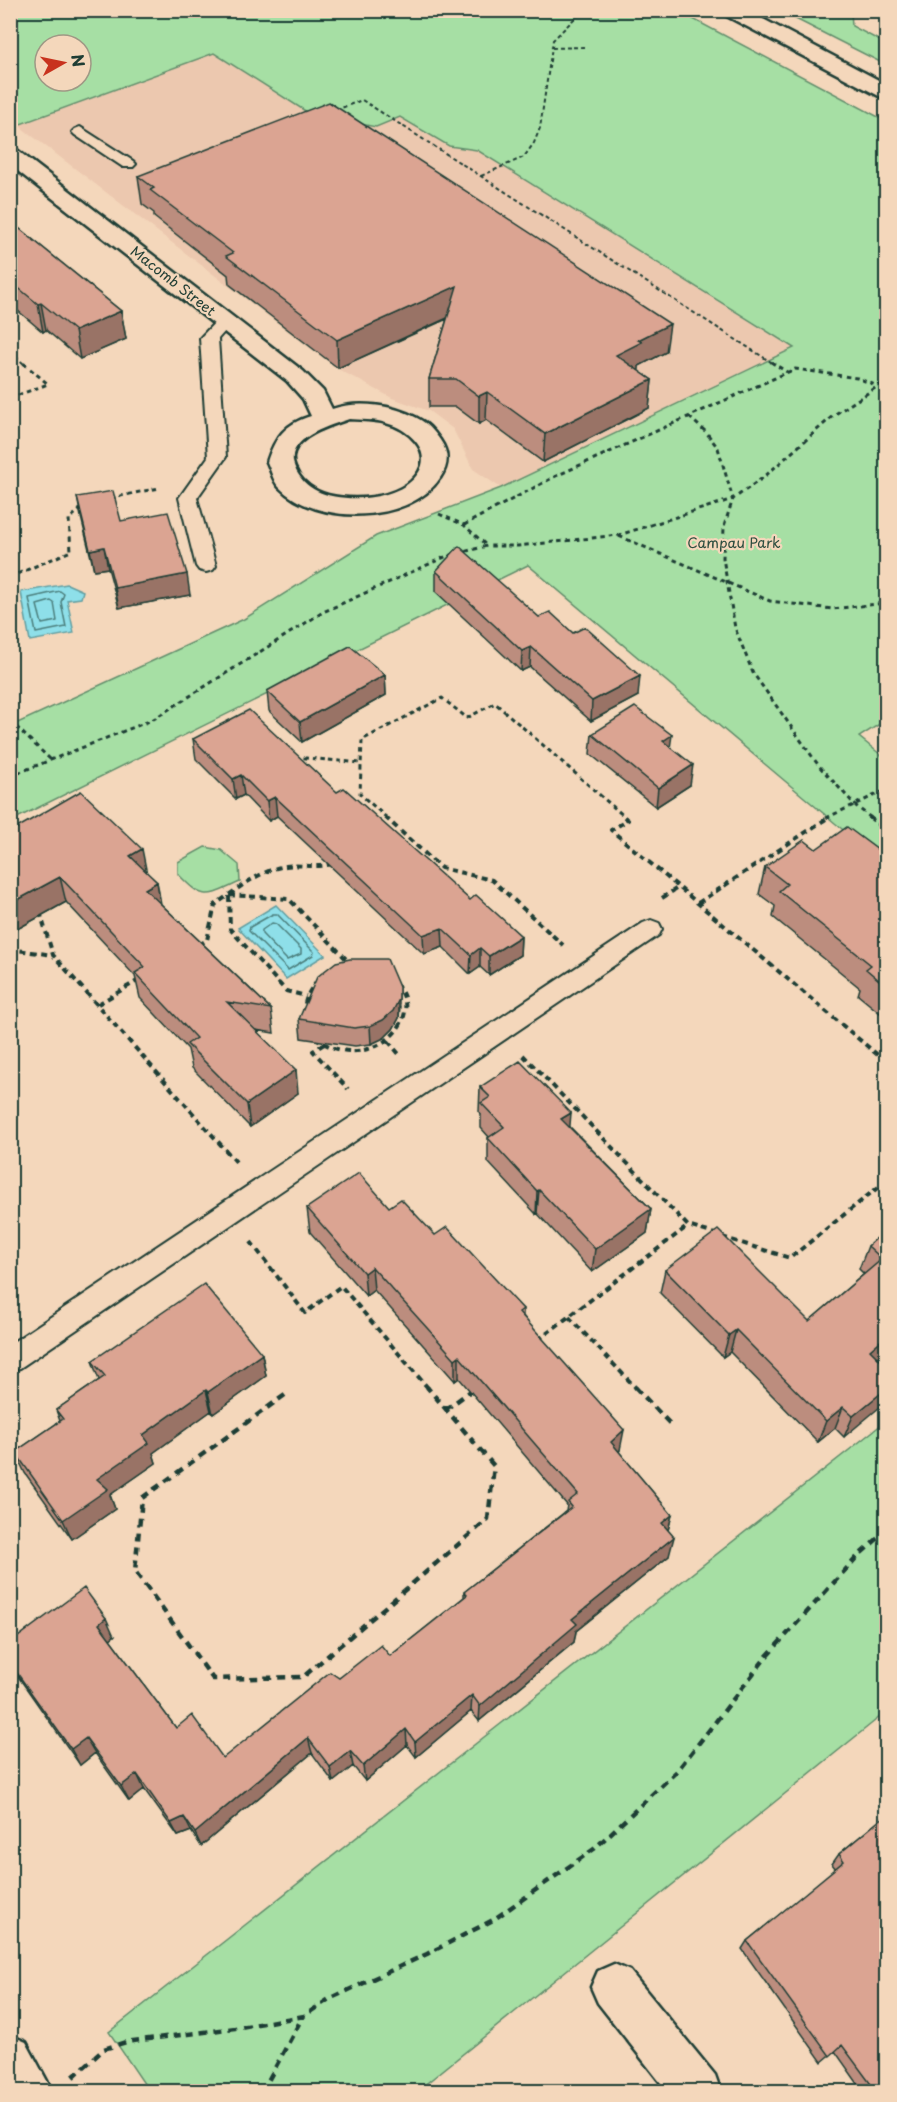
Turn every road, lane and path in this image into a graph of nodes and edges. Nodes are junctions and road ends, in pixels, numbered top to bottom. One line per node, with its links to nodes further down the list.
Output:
1 (583, 10): 4 (path)
2 (730, 10): 5 (street)
3 (584, 46): 4 (path)
4 (552, 48): 10 (path)
5 (886, 92)
6 (328, 113): 10 (path)
7 (80, 132): 9 (lane)
8 (10, 154): 11 (street, Macomb Street)
9 (128, 164)
10 (480, 176): 13 (path)
11 (225, 322): 17 (street, Macomb Street); 19 (lane)
12 (10, 352): 16 (path)
13 (787, 372): 15 (path); 18 (path)
14 (886, 381): 15 (path)
15 (879, 386): 20 (path)
16 (10, 398)
17 (324, 417): 17 (street)
18 (689, 417): 20 (path); 24 (path)
19 (201, 480): 21 (path); 27 (lane)
20 (733, 499): 25 (path); 29 (path)
21 (107, 500)
22 (87, 507): 28 (path)
23 (430, 510): 24 (path)
24 (464, 525): 26 (path)
25 (619, 536): 26 (path); 29 (path)
26 (487, 546): 33 (path)
27 (206, 566)
28 (10, 577)
29 (728, 584): 30 (path); 37 (path)
30 (886, 603)
31 (10, 721): 33 (path)
32 (291, 756): 34 (path)
33 (50, 759): 35 (path)
34 (361, 763): 38 (path); 43 (path)
35 (10, 776)
36 (886, 790): 37 (path)
37 (856, 806): 39 (path); 43 (path)
38 (399, 830): 40 (path); 47 (path)
39 (886, 830)
40 (388, 835)
41 (336, 862): 42 (path)
42 (229, 895): 46 (path); 50 (path); 52 (path)
43 (698, 903): 57 (path)
44 (39, 910): 49 (path)
45 (651, 929): 54 (lane)
46 (197, 946)
47 (566, 947)
48 (10, 949): 49 (path)
49 (53, 955): 53 (path)
50 (357, 968): 52 (path); 55 (path)
51 (147, 975): 53 (path)
52 (306, 996): 55 (path)
53 (98, 1004): 59 (path)
54 (500, 1031): 59 (lane); 61 (path)
55 (388, 1041): 56 (path)
56 (402, 1058)
57 (886, 1062)
58 (886, 1180): 61 (path)
59 (261, 1191): 60 (lane)
60 (228, 1213): 64 (lane); 67 (path)
61 (688, 1226): 62 (path)
62 (569, 1317): 63 (path); 68 (path)
63 (531, 1345)
64 (10, 1359)
65 (474, 1388): 67 (path)
66 (285, 1395): 67 (path)
67 (446, 1410)
68 (672, 1426)
69 (886, 1531): 71 (path)
70 (614, 1986): 76 (street)
71 (303, 2016): 73 (path); 75 (path)
72 (10, 2058): 74 (street)
73 (81, 2070)
74 (30, 2091)
75 (262, 2091)
76 (698, 2091)

